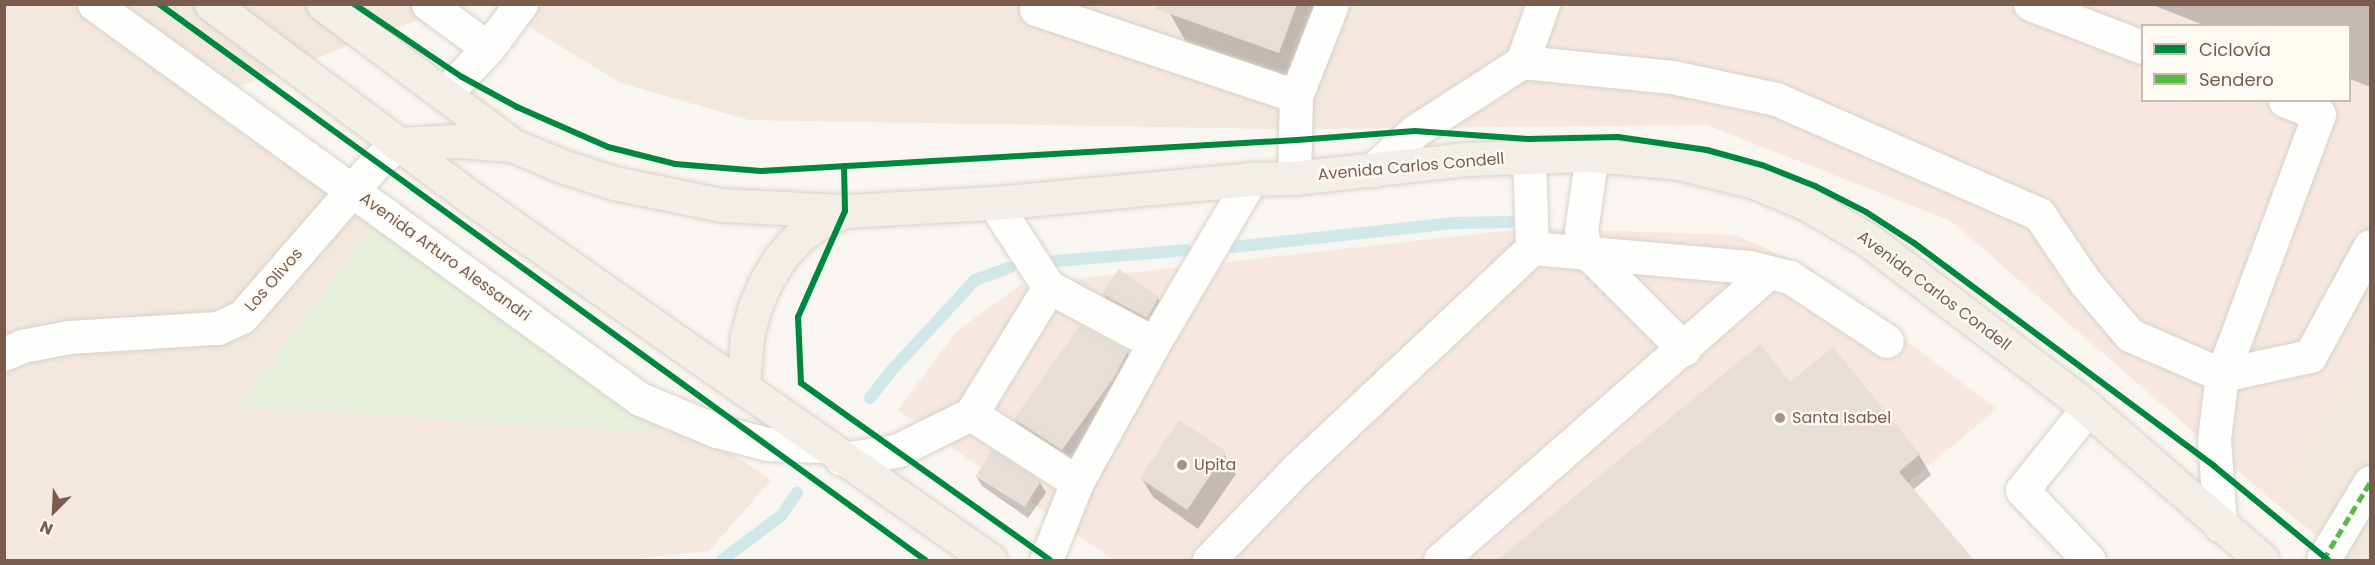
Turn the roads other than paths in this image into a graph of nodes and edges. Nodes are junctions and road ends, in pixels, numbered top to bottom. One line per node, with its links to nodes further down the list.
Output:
1 (93, 4): 23 (street, Avenida Arturo Alessandri)
2 (211, 4): 16 (main road)
3 (323, 4): 13 (main road)
4 (428, 4): 11 (street)
5 (521, 4): 11 (street)
6 (1332, 4): 14 (street)
7 (1544, 4): 12 (street)
8 (2030, 4): 10 (street)
9 (1036, 9): 14 (street)
10 (2141, 47)
11 (488, 48): 13 (street)
12 (1522, 62): 20 (street); 35 (street)
13 (445, 94): 17 (main road)
14 (1296, 96): 21 (street)
15 (2290, 102): 35 (street)
16 (397, 144): 17 (main road); 23 (street, Los Olivos); 36 (main road)
17 (512, 144): 25 (main road, Avenida Carlos Condell)
18 (1592, 155): 19 (main road, Avenida Carlos Condell); 28 (street); 37 (main road, Avenida Carlos Condell)
19 (1529, 158): 20 (main road, Avenida Carlos Condell); 27 (street)
20 (1373, 170): 21 (main road, Avenida Carlos Condell)
21 (1294, 178): 22 (main road, Avenida Carlos Condell)
22 (1251, 179): 24 (main road, Avenida Carlos Condell); 32 (street)
23 (353, 189): 34 (street, Los Olivos); 39 (street, Avenida Arturo Alessandri)
24 (994, 203): 25 (main road, Avenida Carlos Condell); 30 (street)
25 (845, 211): 36 (main road)
26 (2370, 246): 35 (street)
27 (1532, 248): 28 (street); 43 (street)
28 (1586, 251): 29 (street); 33 (street)
29 (1769, 272): 31 (street); 33 (street)
30 (1049, 287): 32 (street); 38 (street)
31 (1887, 341)
32 (1154, 344): 40 (street)
33 (1684, 349): 46 (street)
34 (4, 354)
35 (2222, 375): 42 (street)
36 (743, 388): 39 (main road)
37 (2088, 408): 42 (main road, Avenida Carlos Condell); 47 (street)
38 (972, 414): 39 (street, Avenida Arturo Alessandri); 40 (street)
39 (833, 453): 44 (main road)
40 (1077, 482): 45 (street)
41 (2370, 482): 49 (street)
42 (2220, 525): 48 (main road, Avenida Carlos Condell)
43 (1224, 556)
44 (990, 561)
45 (1046, 561)
46 (1440, 561)
47 (2089, 561)
48 (2262, 561)
49 (2323, 561)

